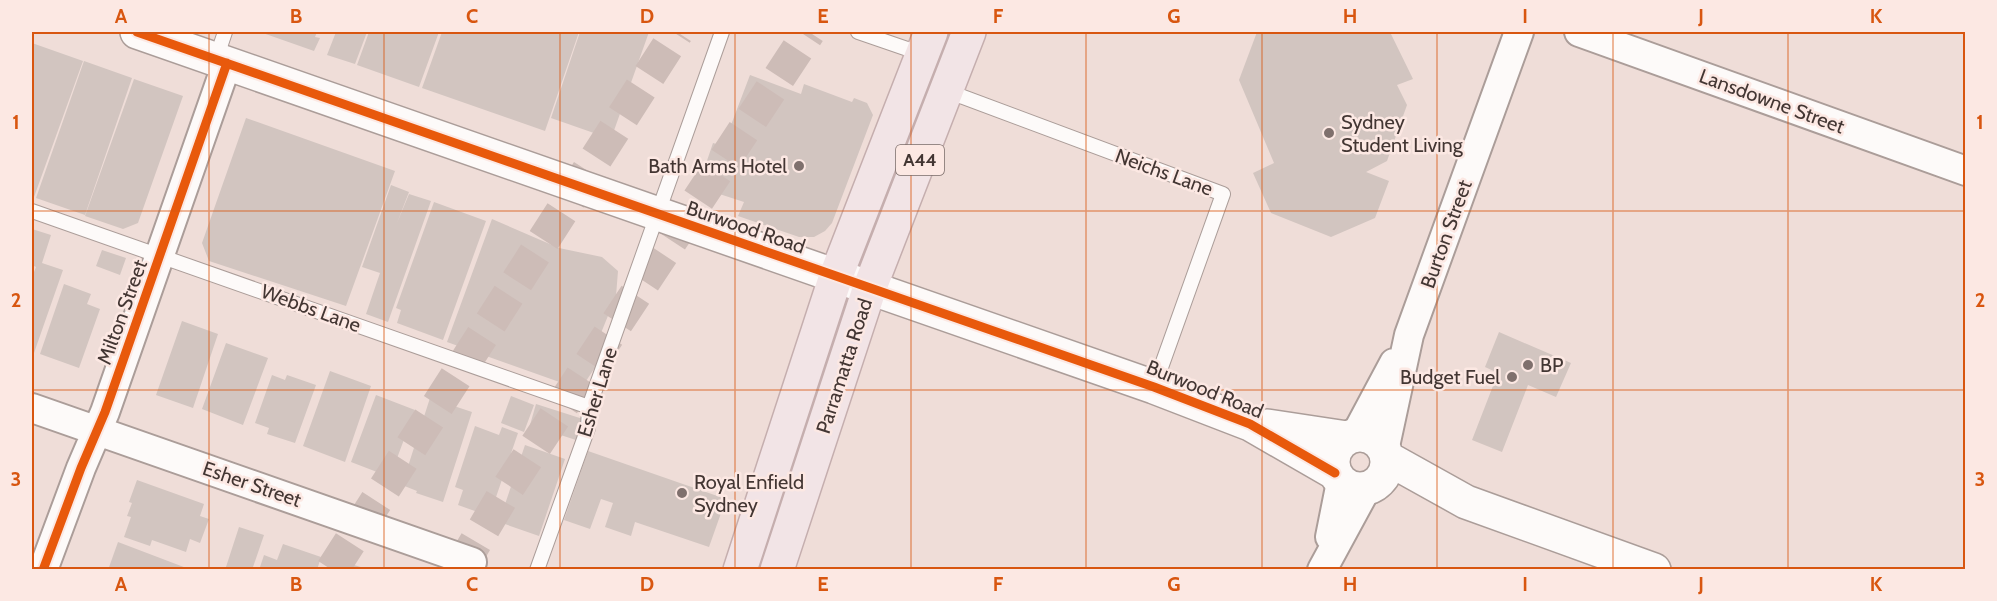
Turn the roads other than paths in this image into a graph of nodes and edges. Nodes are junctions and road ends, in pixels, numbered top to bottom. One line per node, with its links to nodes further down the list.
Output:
1 (137, 32): 8 (street, Burwood Road)
2 (722, 32): 12 (lane, Esher Lane)
3 (858, 32): 7 (lane)
4 (969, 32): 9 (highway, Parramatta Road / A44)
5 (1519, 32): 16 (street, Burton Street)
6 (1579, 32): 10 (street, Lansdowne Street)
7 (926, 43): 14 (highway, Parramatta Road / A44)
8 (223, 51): 12 (street, Burwood Road); 13 (street, Milton Street)
9 (947, 91): 15 (highway, Parramatta Road / A44); 17 (lane, Neichs Lane)
10 (1965, 171)
11 (32, 211): 13 (lane, Webbs Lane)
12 (658, 215): 14 (street, Burwood Road); 18 (lane, Esher Lane)
13 (161, 255): 18 (lane, Webbs Lane); 21 (street, Milton Street)
14 (837, 276): 15 (street, Burwood Road); 28 (highway, Parramatta Road / A44)
15 (870, 287): 17 (street, Burwood Road); 29 (highway, Parramatta Road / A44)
16 (1409, 335): 22 (street, Burton Street); 23 (street, Burton Street)
17 (1154, 387): 20 (street, Burwood Road)
18 (589, 407): 27 (lane, Esher Lane)
19 (32, 408): 21 (street, Esher Street)
20 (1250, 424): 22 (street, Burwood Road); 23 (street, Burwood Road)
21 (97, 430): 24 (street, Esher Street); 26 (street, Milton Street)
22 (1351, 437): 23 (street, Burwood Road); 23 (street)
23 (1364, 473): 25 (street, Burton Street); 30 (street, Burwood Road)
24 (472, 562)
25 (1323, 568)
26 (43, 570)
27 (537, 570)
28 (740, 570)
29 (777, 570)
30 (1654, 570)

